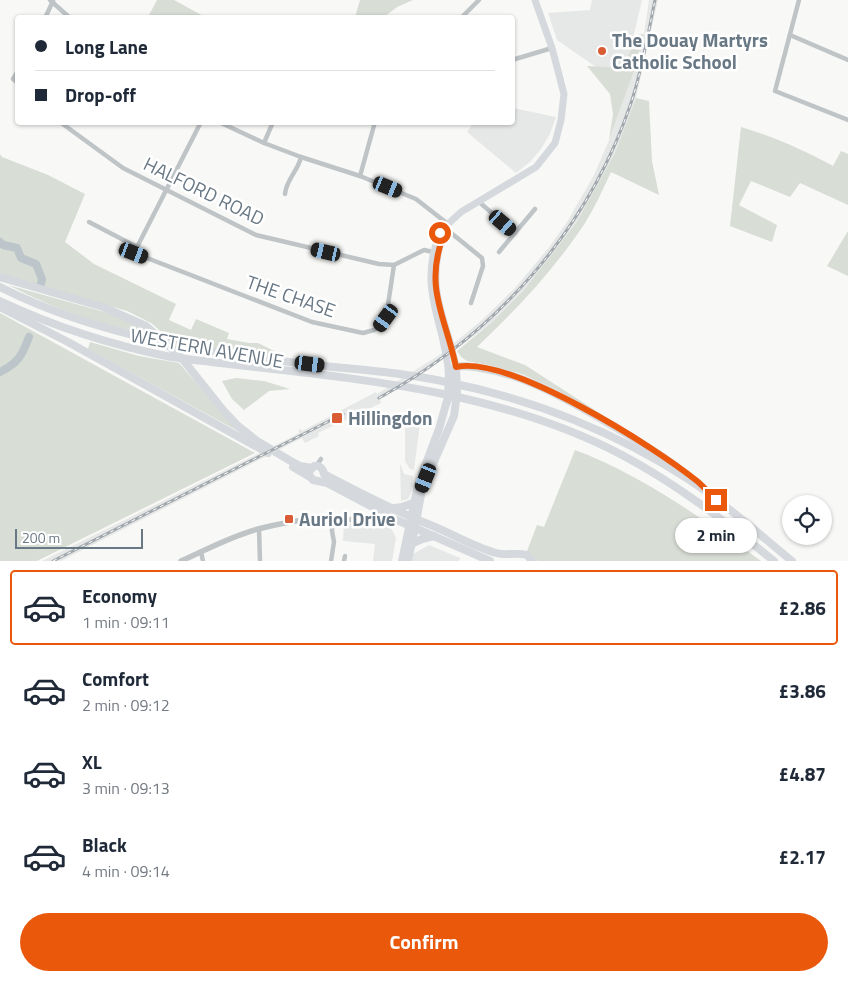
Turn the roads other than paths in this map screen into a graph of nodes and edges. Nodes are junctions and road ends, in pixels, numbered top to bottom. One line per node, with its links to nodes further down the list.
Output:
1 (479, 0): 7 (street)
2 (535, 0): 9 (main road)
3 (799, 0): 8 (street)
4 (52, 1): 5 (street); 6 (street)
5 (46, 15)
6 (67, 15)
7 (463, 15)
8 (790, 35): 11 (street); 12 (street)
9 (552, 48): 10 (street); 23 (main road)
10 (515, 59)
11 (848, 60)
12 (848, 120)
13 (64, 125): 21 (street, HALFORD ROAD)
14 (200, 125): 21 (street)
15 (225, 125): 18 (street)
16 (272, 125): 18 (street)
17 (374, 125): 20 (street)
18 (264, 143): 19 (street)
19 (300, 157): 20 (street); 22 (street)
20 (360, 176): 26 (street)
21 (168, 190): 28 (street); 31 (street, HALFORD ROAD)
22 (285, 194)
23 (478, 201): 26 (main road); 27 (street)
24 (535, 209): 27 (street)
25 (89, 222): 28 (street)
26 (445, 228): 29 (main road); 35 (street); 37 (main road)
27 (515, 233): 30 (street)
28 (137, 247): 31 (street, THE CHASE)
29 (433, 252): 31 (street); 37 (main road)
30 (498, 252)
31 (394, 265)
32 (0, 278): 40 (main road)
33 (0, 287): 43 (main road, WESTERN AVENUE)
34 (0, 301): 63 (main road, WESTERN AVENUE)
35 (471, 303)
36 (0, 306): 40 (main road)
37 (448, 346): 38 (main road); 39 (main road)
38 (456, 367): 39 (main road); 43 (main road)
39 (453, 376): 44 (main road); 50 (main road)
40 (255, 443): 41 (main road)
41 (288, 462): 42 (main road); 42 (main road)
42 (320, 468): 45 (main road); 46 (main road)
43 (716, 500): 64 (main road, WESTERN AVENUE)
44 (413, 503): 46 (main road); 50 (main road)
45 (371, 507): 47 (main road); 49 (street)
46 (395, 508): 50 (main road)
47 (380, 511): 49 (street); 50 (main road)
48 (332, 518): 49 (street); 51 (street); 58 (street)
49 (371, 518)
50 (413, 523): 52 (main road); 53 (main road); 59 (main road); 62 (main road)
51 (259, 529): 54 (street); 57 (street)
52 (434, 536): 53 (main road); 61 (main road)
53 (411, 544): 60 (main road)
54 (201, 552): 55 (street); 56 (street)
55 (181, 561)
56 (203, 561)
57 (260, 561)
58 (332, 561)
59 (402, 561)
60 (408, 561)
61 (490, 561)
62 (532, 561)
63 (774, 561)
64 (792, 561)

